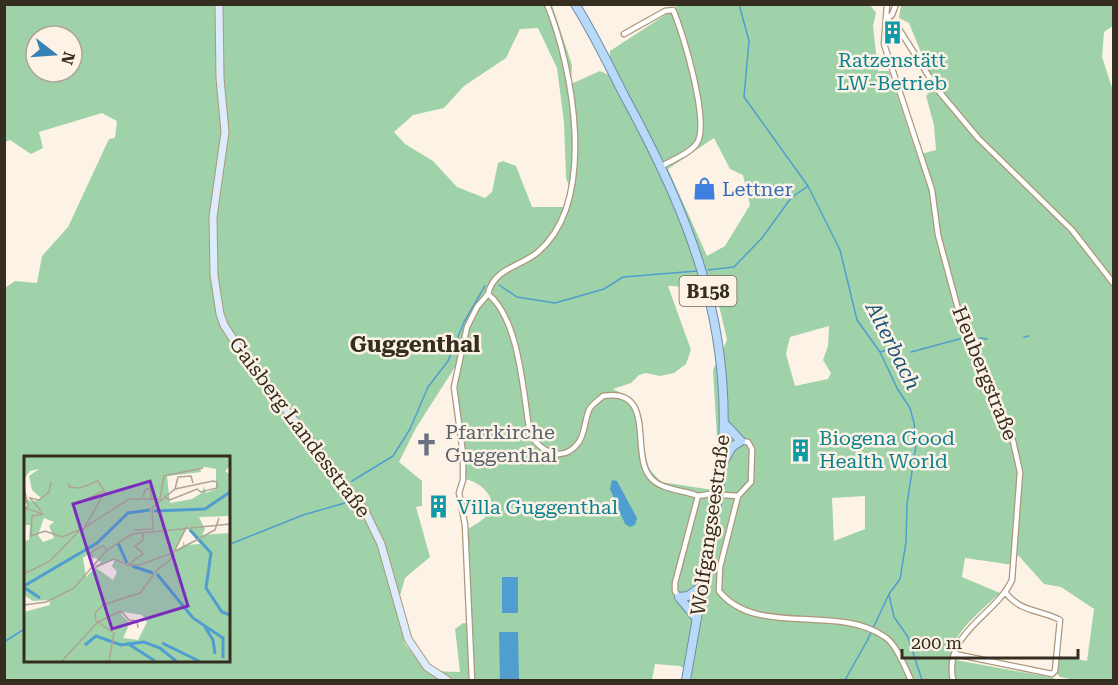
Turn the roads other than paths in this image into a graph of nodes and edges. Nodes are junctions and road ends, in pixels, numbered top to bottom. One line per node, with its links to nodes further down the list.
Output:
1 (219, 4): 21 (main road, Gaisberg Landesstraße)
2 (547, 4): 10 (street)
3 (575, 4): 8 (main road, Wolfgangseestraße / B158)
4 (887, 4): 6 (street, Heubergstraße)
5 (896, 4): 6 (street)
6 (886, 18): 9 (street); 17 (street, Heubergstraße)
7 (624, 33): 8 (street)
8 (662, 166): 11 (main road, Wolfgangseestraße / B158)
9 (1113, 284)
10 (488, 294): 14 (street); 22 (street)
11 (724, 423): 12 (main road); 13 (main road, Wolfgangseestraße / B158)
12 (741, 441): 13 (main road); 15 (street)
13 (723, 462): 16 (main road, Wolfgangseestraße / B158, bridge)
14 (698, 496): 15 (street); 18 (street)
15 (738, 496): 24 (street)
16 (702, 586): 18 (main road); 19 (main road, Wolfgangseestraße / B158)
17 (1006, 593): 20 (street); 20 (street)
18 (679, 597): 19 (main road)
19 (697, 619): 23 (main road, Wolfgangseestraße / B158)
20 (955, 654): 25 (street)
21 (447, 681)
22 (472, 681)
23 (686, 681)
24 (911, 681)
25 (953, 681)

